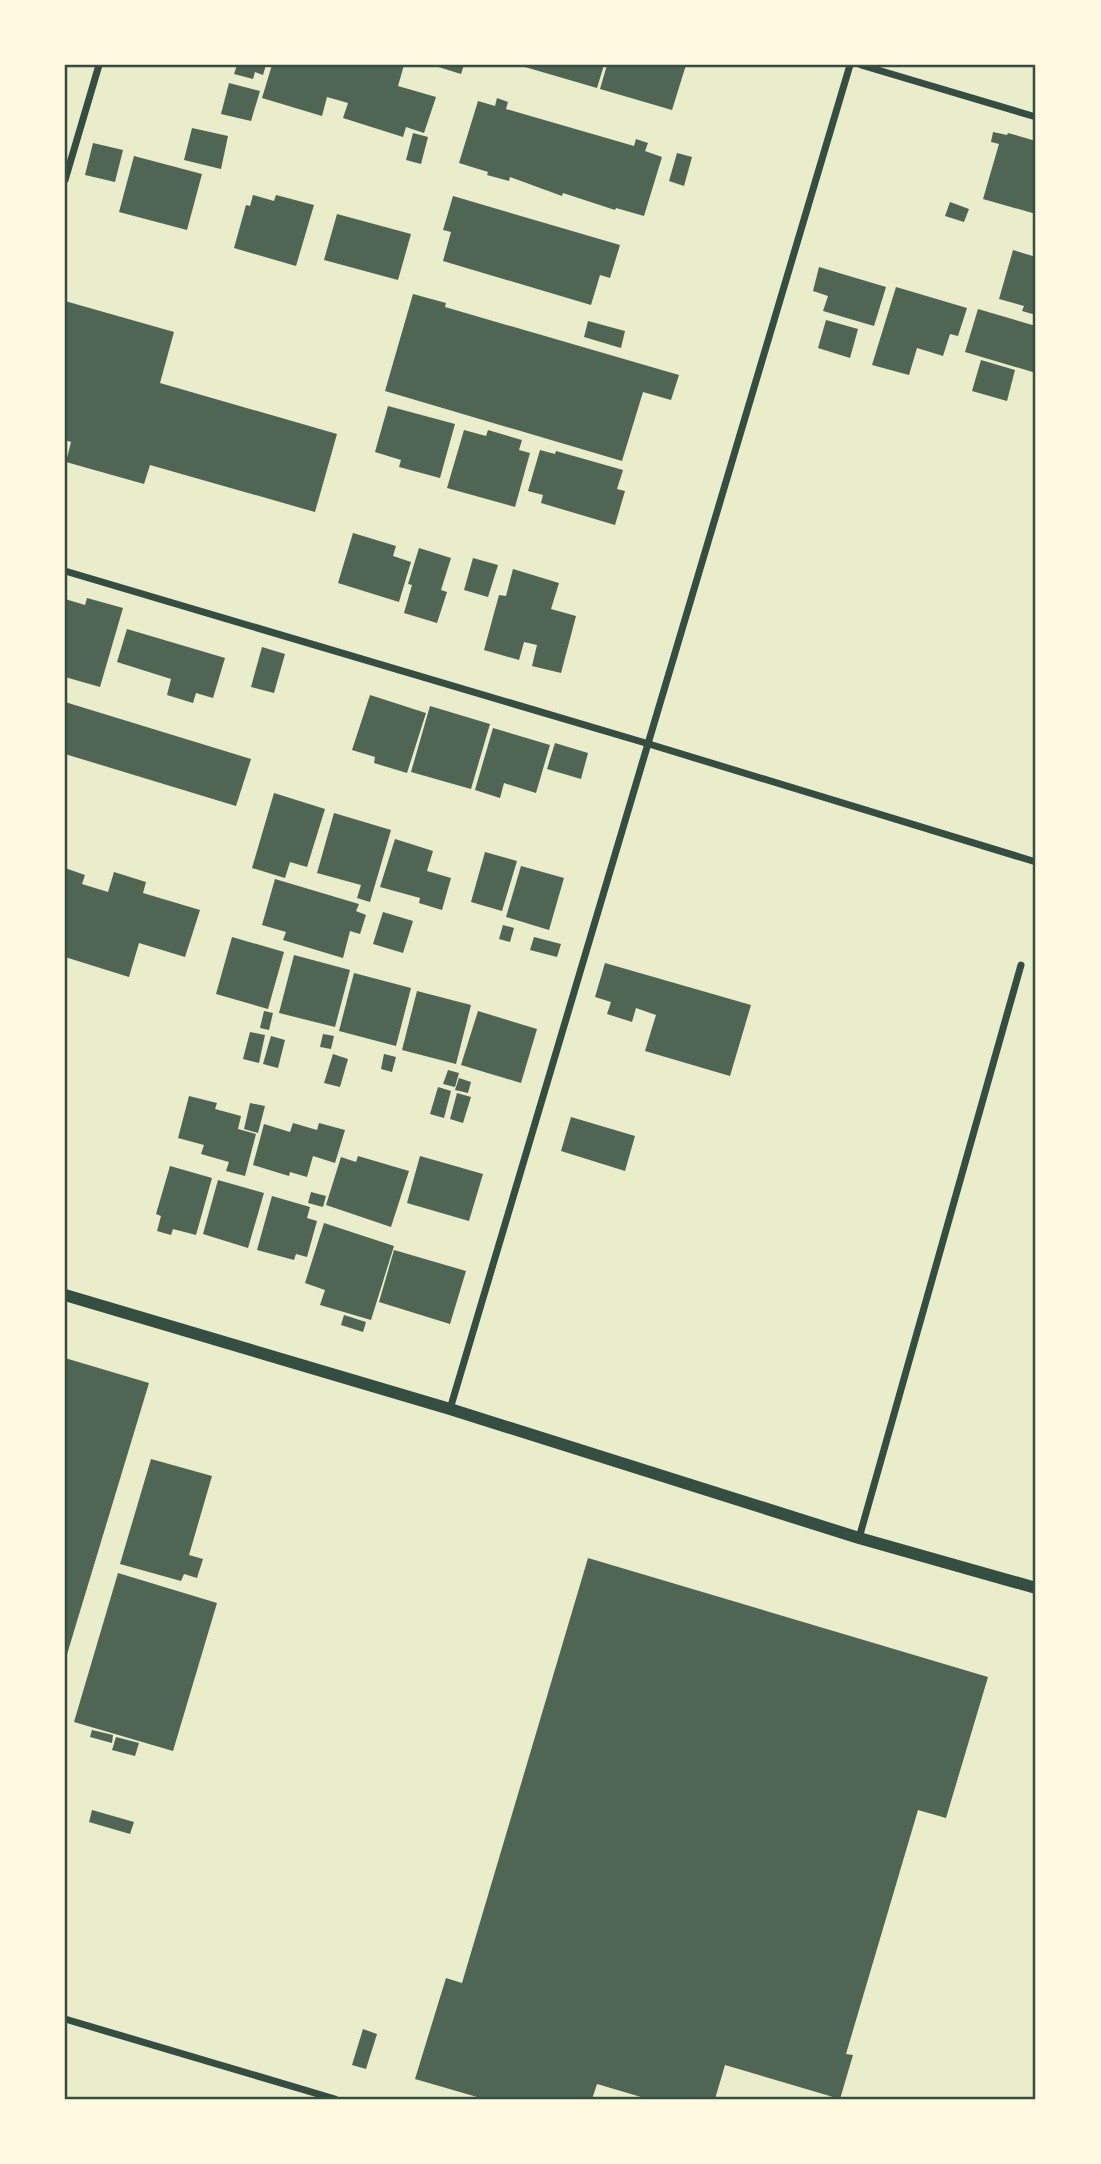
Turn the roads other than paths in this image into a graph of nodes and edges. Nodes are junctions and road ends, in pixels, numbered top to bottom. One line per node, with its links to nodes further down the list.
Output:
1 (99, 65): 5 (street)
2 (850, 65): 7 (street)
3 (861, 65): 4 (street)
4 (1036, 117)
5 (65, 180)
6 (65, 571): 7 (street)
7 (649, 744): 8 (street); 11 (street)
8 (1036, 862)
9 (1021, 965): 12 (street)
10 (65, 1295): 11 (street)
11 (450, 1409): 12 (street)
12 (859, 1538): 13 (street)
13 (1036, 1588)
14 (65, 2019): 15 (street)
15 (335, 2099)

